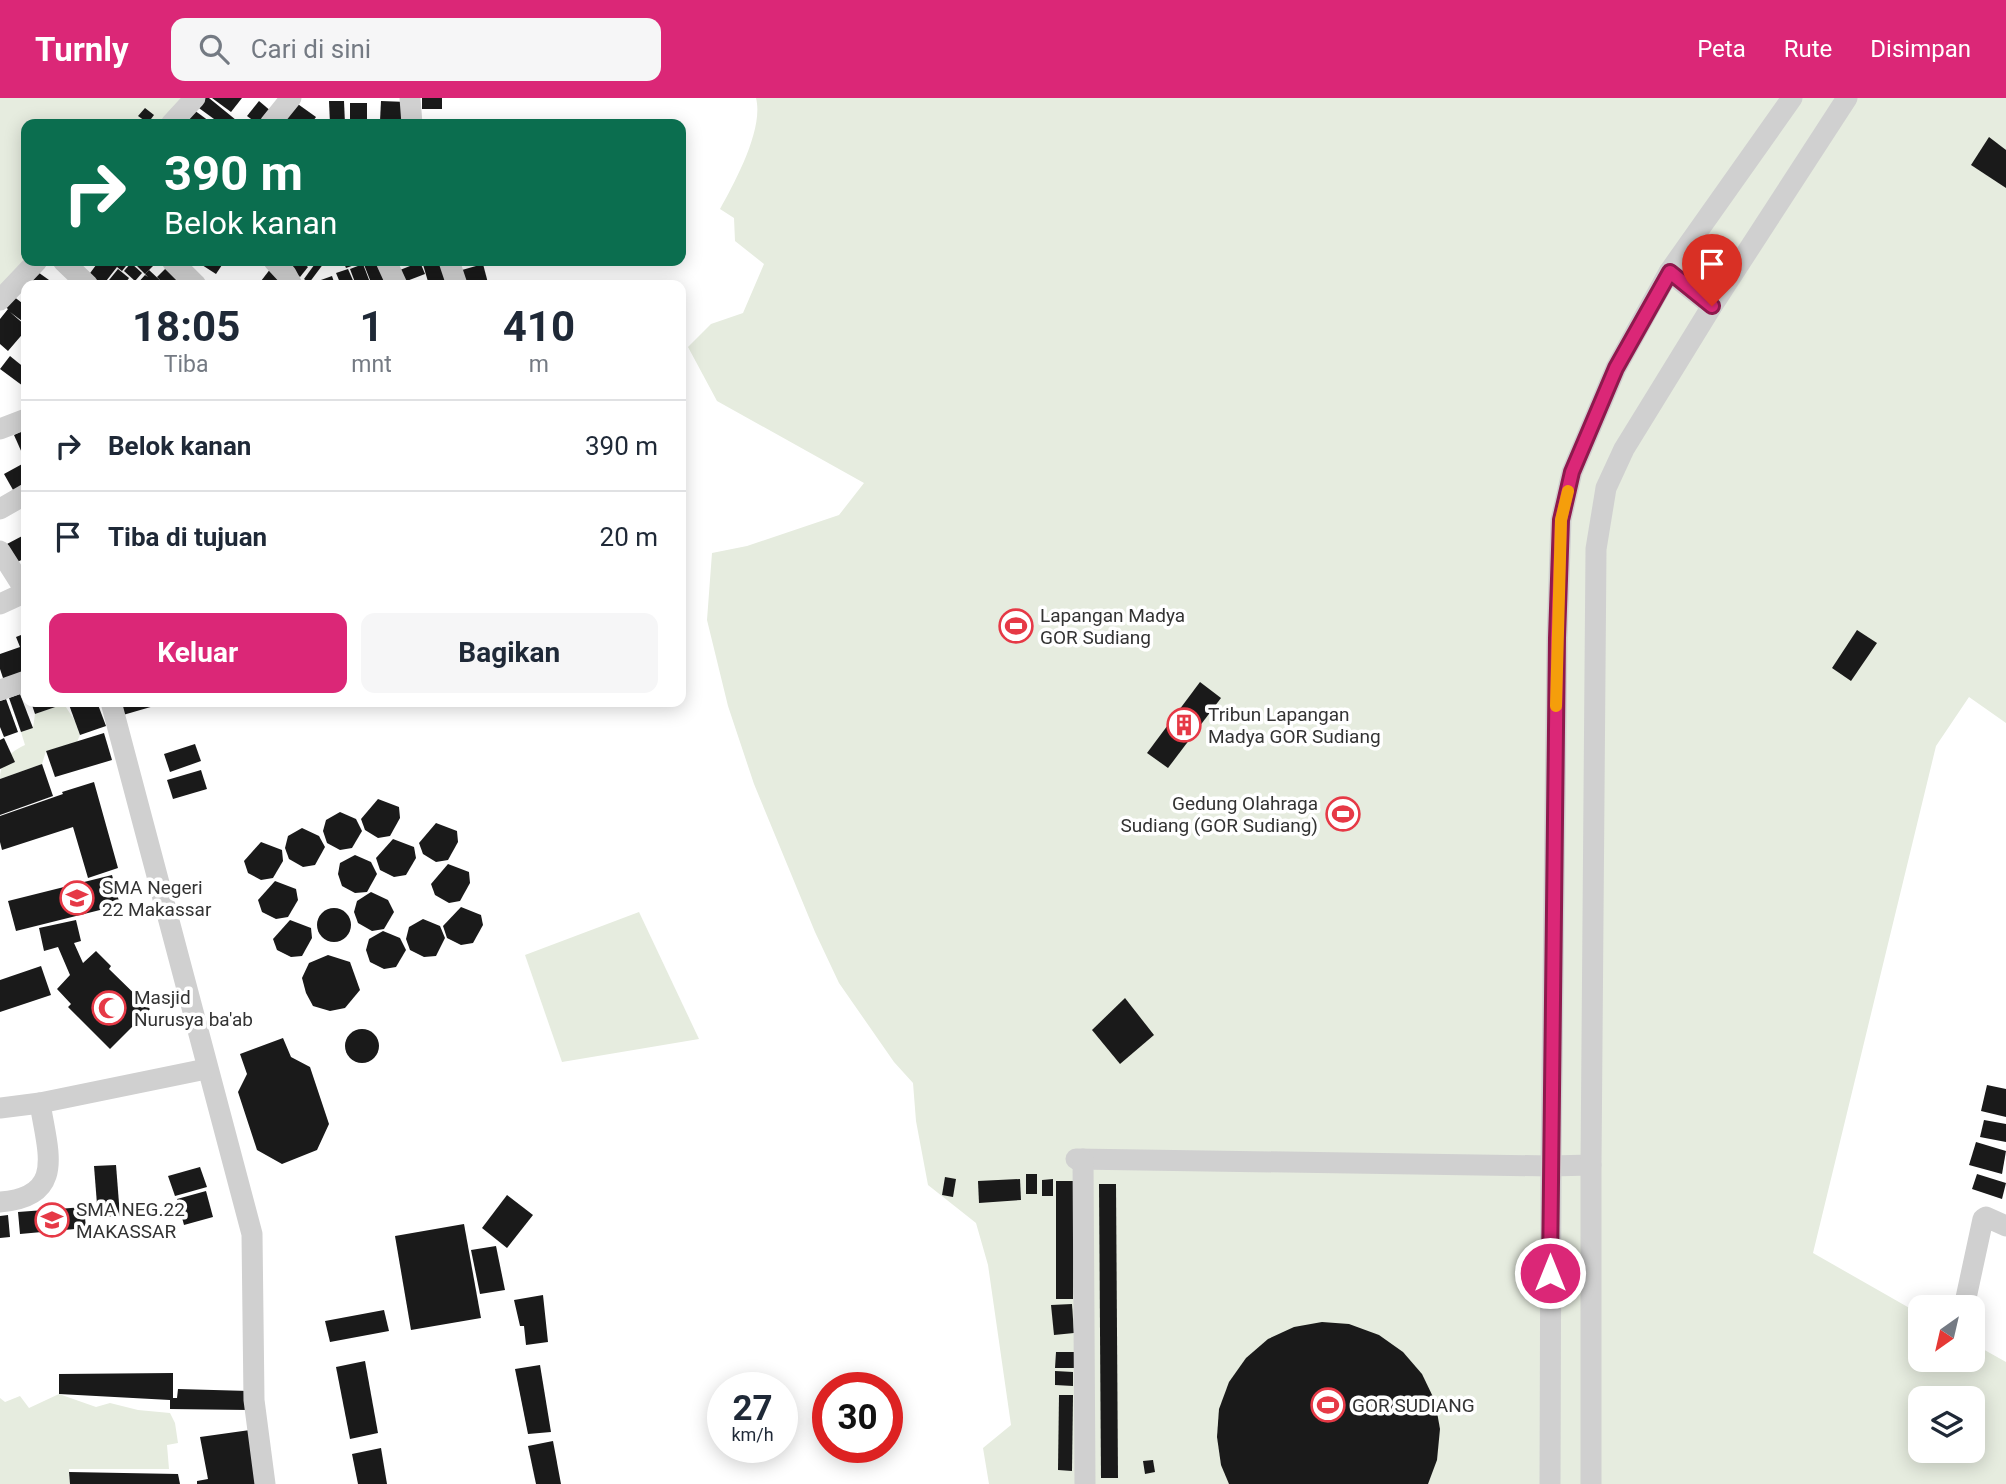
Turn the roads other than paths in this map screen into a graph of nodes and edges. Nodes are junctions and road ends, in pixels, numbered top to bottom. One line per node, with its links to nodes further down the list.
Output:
1 (195, 98): 6 (street)
2 (291, 98): 7 (street)
3 (410, 98): 8 (street)
4 (1792, 98): 12 (street)
5 (1847, 98): 16 (street)
6 (176, 119)
7 (274, 119)
8 (412, 119)
9 (32, 266): 15 (street)
10 (68, 266): 13 (street)
11 (177, 266): 14 (street)
12 (1670, 272): 16 (street); 32 (street)
13 (83, 280)
14 (192, 280)
15 (0, 300)
16 (1712, 306): 31 (street)
17 (21, 421): 18 (street)
18 (0, 429)
19 (21, 498): 20 (street)
20 (0, 509)
21 (0, 551): 22 (street)
22 (21, 584)
23 (21, 594): 24 (street)
24 (0, 604)
25 (21, 683): 26 (street)
26 (0, 690)
27 (112, 707): 28 (street)
28 (206, 1069): 29 (street); 36 (street)
29 (40, 1103): 30 (street); 33 (street)
30 (0, 1108)
31 (1591, 1165): 32 (street); 39 (street)
32 (1550, 1166): 37 (street); 38 (street)
33 (0, 1202)
34 (2005, 1221): 35 (street)
35 (1967, 1295)
36 (265, 1484)
37 (1085, 1484)
38 (1550, 1484)
39 (1591, 1484)

